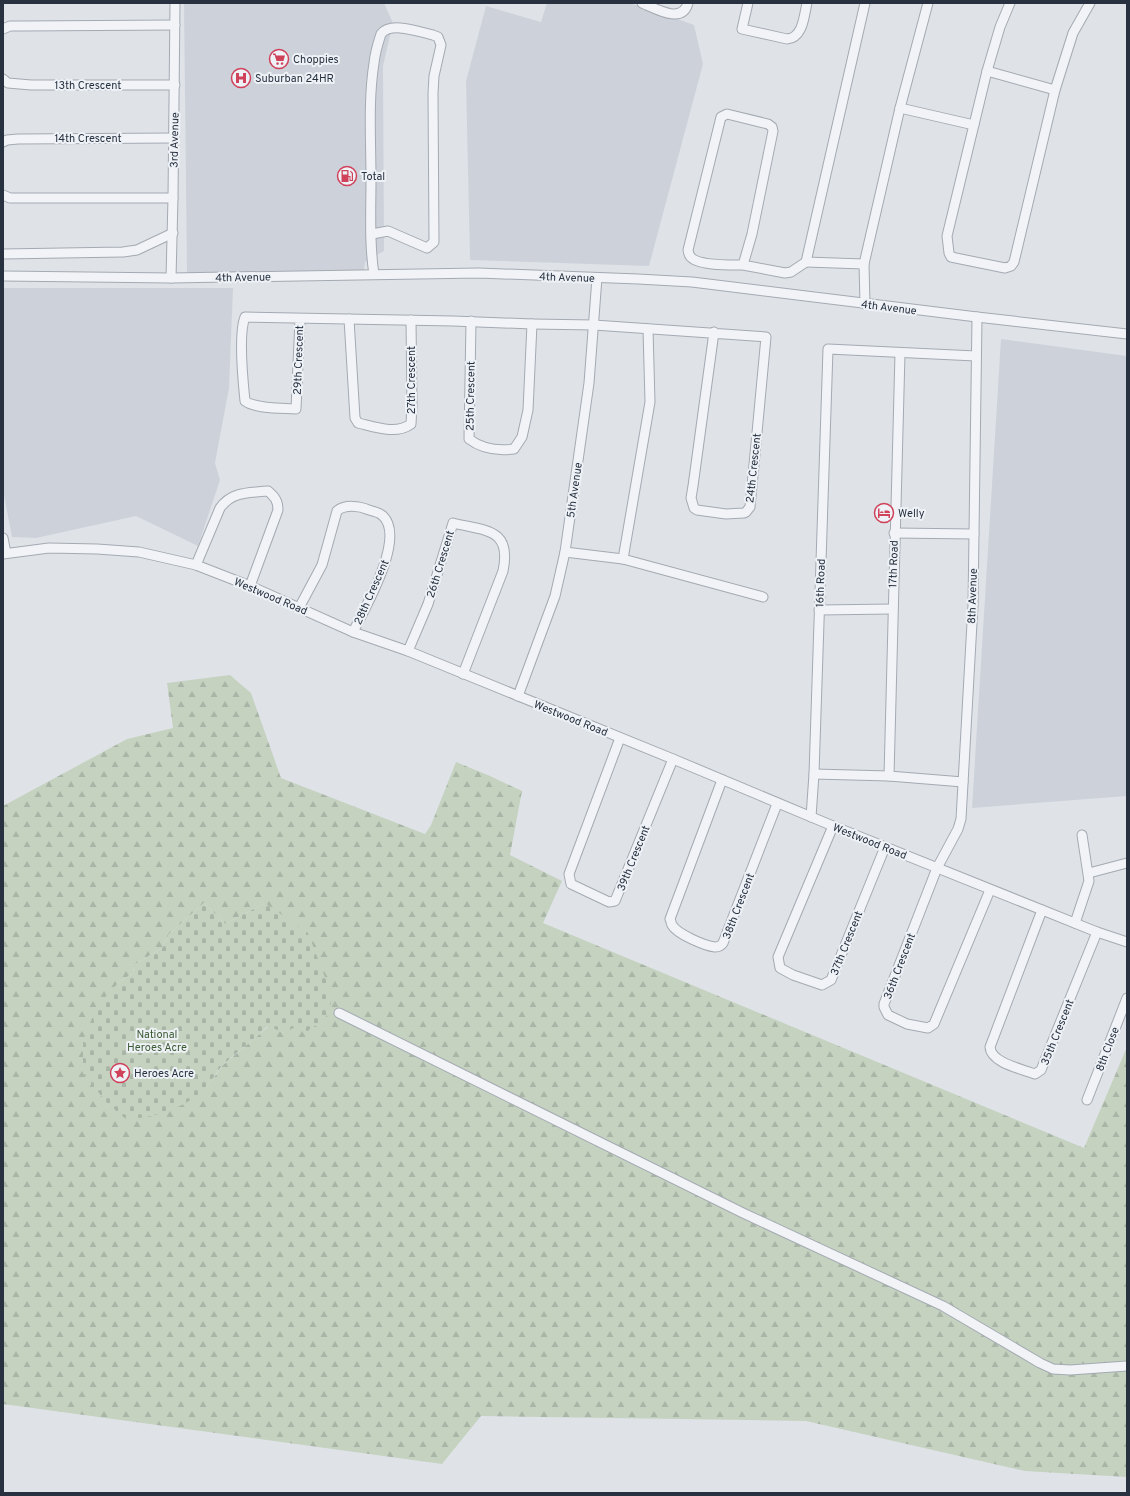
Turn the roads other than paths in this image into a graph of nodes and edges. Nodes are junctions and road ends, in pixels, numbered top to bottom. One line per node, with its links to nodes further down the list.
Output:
1 (175, 3): 10 (street, 3rd Avenue)
2 (642, 3): 3 (street)
3 (688, 3)
4 (748, 3): 5 (street)
5 (807, 3)
6 (865, 3): 25 (street)
7 (928, 3): 16 (street)
8 (1010, 3): 12 (street)
9 (1090, 3): 15 (street)
10 (175, 25): 11 (street); 14 (street, 3rd Avenue)
11 (3, 29)
12 (987, 71): 15 (street); 17 (street)
13 (3, 79): 14 (street, 13th Crescent)
14 (175, 85): 18 (street, 3rd Avenue)
15 (1055, 90): 17 (street)
16 (900, 108): 17 (street); 26 (street)
17 (974, 125)
18 (174, 138): 19 (street, 14th Crescent); 21 (street, 3rd Avenue)
19 (3, 142)
20 (3, 195): 21 (street)
21 (174, 198): 22 (street, 3rd Avenue)
22 (173, 233): 24 (street); 30 (street, 3rd Avenue)
23 (372, 234): 23 (street); 28 (street)
24 (3, 254)
25 (806, 262): 26 (street); 27 (street)
26 (864, 264): 32 (street)
27 (743, 265): 27 (street)
28 (374, 274): 30 (street, 4th Avenue); 31 (street, 4th Avenue)
29 (3, 276): 30 (street, 4th Avenue)
30 (171, 278)
31 (597, 278): 32 (street, 4th Avenue); 39 (street, 5th Avenue)
32 (865, 304): 33 (street, 4th Avenue)
33 (976, 317): 42 (street, 4th Avenue); 44 (street, 8th Avenue)
34 (300, 319): 34 (street, 29th Crescent); 35 (street)
35 (350, 319): 36 (street); 36 (street, 27th Crescent)
36 (411, 320): 37 (street)
37 (471, 321): 38 (street); 38 (street, 25th Crescent)
38 (532, 324): 39 (street)
39 (594, 325): 40 (street); 48 (street, 5th Avenue)
40 (648, 329): 41 (street); 50 (street)
41 (714, 332): 41 (street, 24th Crescent)
42 (1127, 334)
43 (900, 352): 44 (street); 45 (street, 17th Road); 56 (street, 16th Road)
44 (976, 356): 46 (street, 8th Avenue)
45 (894, 533): 46 (street); 55 (street, 17th Road)
46 (974, 534): 66 (street, 8th Avenue)
47 (3, 538): 49 (street)
48 (565, 552): 50 (street); 60 (street, 5th Avenue)
49 (4, 554): 51 (street, Westwood Road)
50 (623, 559): 53 (street)
51 (196, 565): 52 (street, Westwood Road); 52 (street)
52 (250, 586): 54 (street, Westwood Road)
53 (763, 597)
54 (299, 608): 57 (street, Westwood Road); 57 (street, 28th Crescent)
55 (892, 609): 56 (street); 64 (street, 17th Road)
56 (818, 610): 63 (street, 16th Road)
57 (353, 632): 58 (street, Westwood Road)
58 (408, 652): 59 (street, Westwood Road); 59 (street, 26th Crescent)
59 (463, 674): 60 (street, Westwood Road)
60 (518, 696): 61 (street, Westwood Road)
61 (620, 738): 62 (street, Westwood Road); 62 (street, 39th Crescent)
62 (673, 759): 65 (street, Westwood Road)
63 (814, 774): 64 (street); 68 (street, 16th Road)
64 (889, 776): 66 (street)
65 (722, 780): 67 (street, Westwood Road); 67 (street, 38th Crescent)
66 (963, 782): 73 (street, 8th Avenue)
67 (777, 804): 68 (street, Westwood Road)
68 (811, 817): 69 (street, Westwood Road)
69 (833, 826): 71 (street, Westwood Road); 71 (street, 37th Crescent)
70 (1082, 835): 74 (street)
71 (885, 847): 73 (street, Westwood Road)
72 (1127, 863): 74 (street)
73 (937, 868): 75 (street, Westwood Road); 75 (street, 36th Crescent)
74 (1089, 873): 77 (street)
75 (990, 890): 76 (street, Westwood Road)
76 (1042, 910): 77 (street, Westwood Road); 78 (street, 35th Crescent)
77 (1075, 923): 78 (street, Westwood Road)
78 (1097, 932): 79 (street, Westwood Road)
79 (1127, 942)
80 (1127, 998): 82 (street, 8th Close)
81 (339, 1013): 83 (street)
82 (1087, 1100)
83 (1127, 1366)

